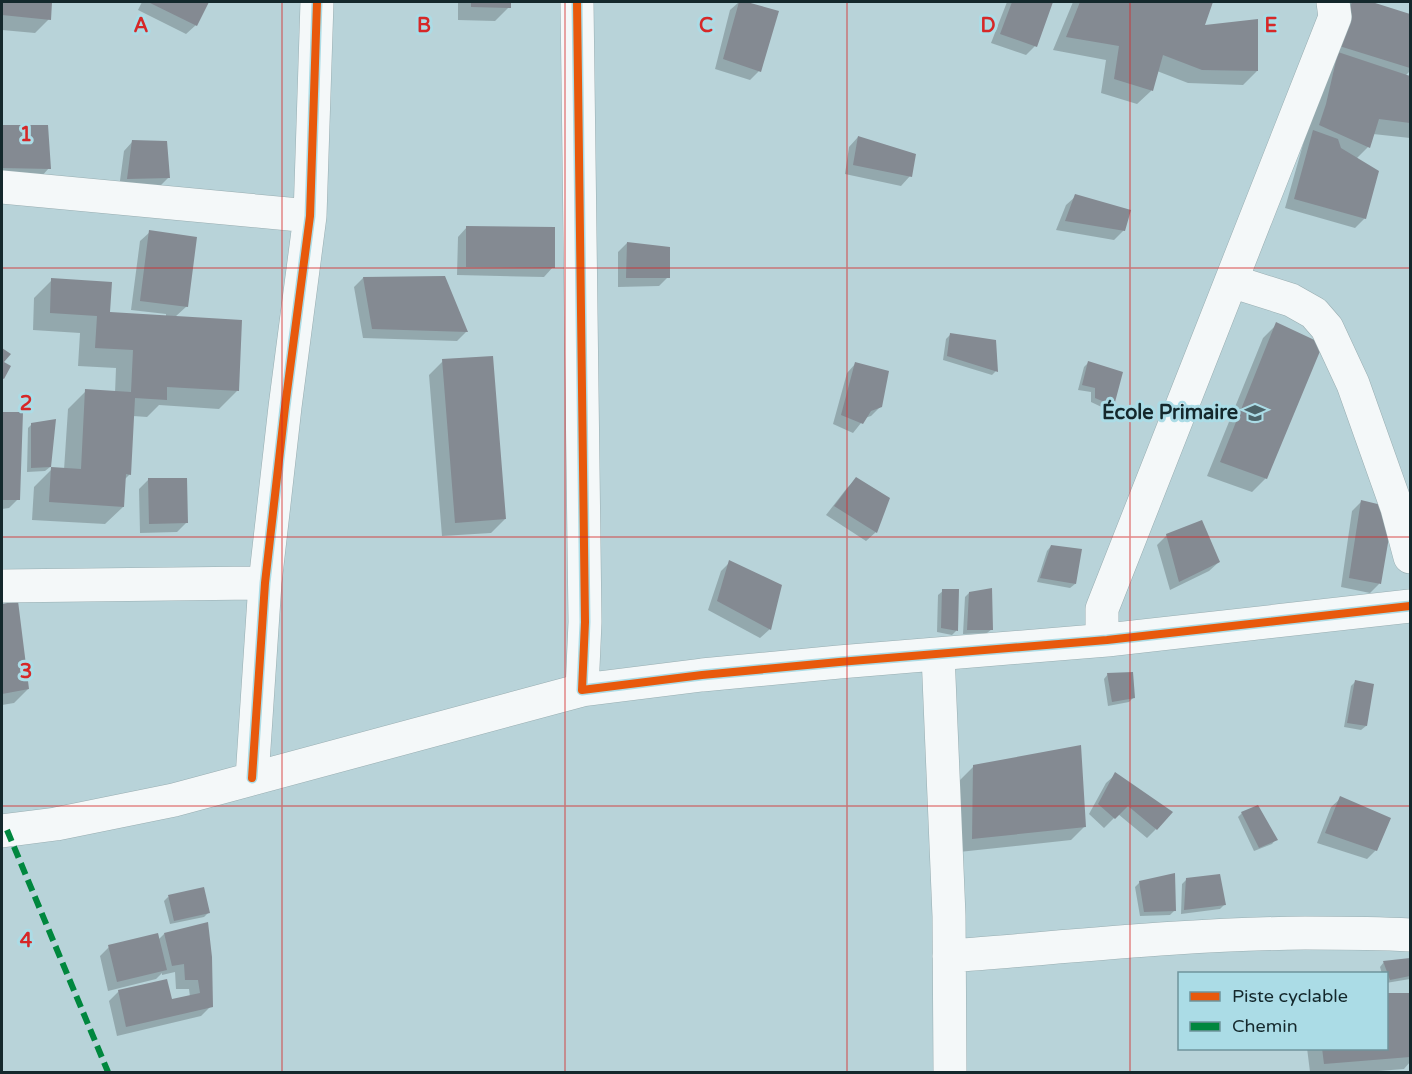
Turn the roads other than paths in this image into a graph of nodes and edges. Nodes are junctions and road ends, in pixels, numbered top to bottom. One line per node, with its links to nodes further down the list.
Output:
1 (317, 2): 5 (street)
2 (577, 2): 13 (street)
3 (1334, 2): 6 (street)
4 (2, 187): 5 (street)
5 (310, 216): 8 (street)
6 (1231, 280): 7 (street); 11 (street)
7 (1410, 557)
8 (265, 583): 9 (street); 14 (street)
9 (2, 586)
10 (1410, 606): 11 (street)
11 (1107, 640): 12 (street)
12 (938, 654): 13 (street); 17 (street)
13 (582, 690): 14 (street)
14 (252, 778): 15 (street)
15 (2, 831)
16 (1410, 935): 17 (street)
17 (950, 956): 18 (street)
18 (950, 1072)

